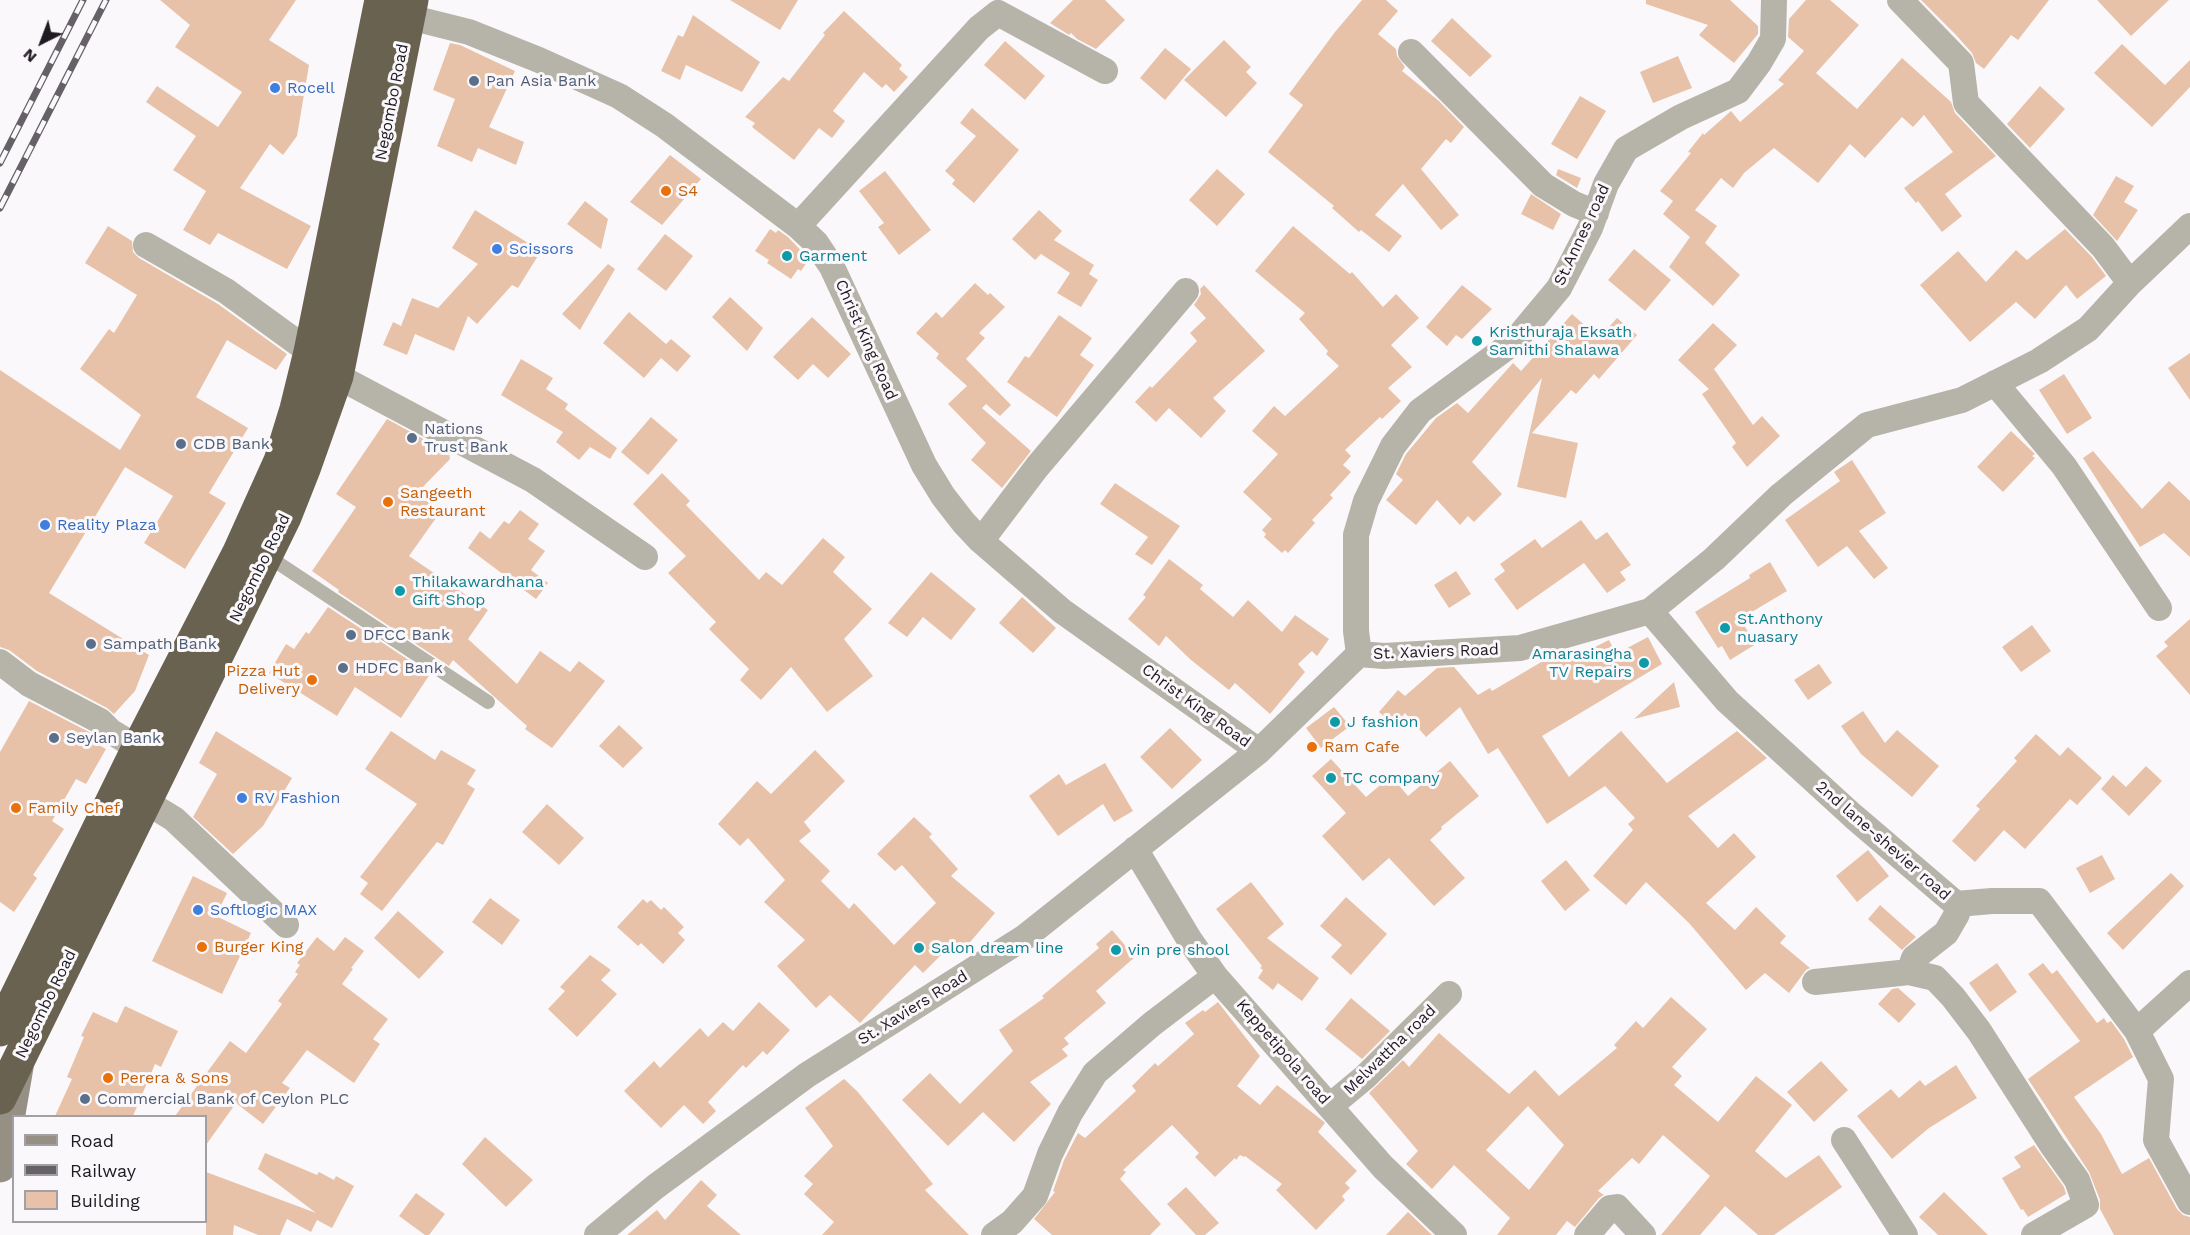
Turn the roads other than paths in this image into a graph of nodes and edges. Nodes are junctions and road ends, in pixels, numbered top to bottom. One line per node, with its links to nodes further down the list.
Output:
1 (381, 0): 13 (highway, Negombo Road)
2 (1774, 0): 7 (street, St.Annes road)
3 (1900, 0): 11 (street)
4 (410, 8): 8 (street, Christ King Road); 14 (highway, Negombo Road)
5 (1411, 51): 7 (street)
6 (1105, 71): 8 (street)
7 (1596, 213): 21 (street, St.Annes road)
8 (798, 226): 16 (street, Christ King Road)
9 (2190, 226): 11 (street, St. Xaviers Road)
10 (146, 245): 13 (street)
11 (2130, 283): 15 (street, St. Xaviers Road)
12 (1186, 291): 16 (street)
13 (310, 352): 24 (highway, Negombo Road)
14 (337, 375): 17 (highway, Negombo Road); 18 (street)
15 (1995, 383): 19 (street); 20 (street, St. Xaviers Road)
16 (981, 541): 25 (street, Christ King Road)
17 (266, 555): 23 (lane); 26 (highway, Negombo Road)
18 (645, 557)
19 (2159, 608)
20 (1650, 611): 21 (street, St. Xaviers Road); 28 (street, 2nd lane-shevier road)
21 (1359, 654): 25 (street, St. Xaviers Road)
22 (0, 662): 24 (street)
23 (488, 702)
24 (138, 747): 35 (highway, Negombo Road)
25 (1259, 751): 27 (street, St. Xaviers Road)
26 (146, 802): 29 (street); 37 (highway, Negombo Road)
27 (1135, 849): 31 (street, Keppetipola road); 43 (street, St. Xaviers Road)
28 (1956, 904): 30 (street, 2nd lane-shevier road); 36 (street)
29 (286, 925)
30 (1909, 972): 32 (street); 49 (street)
31 (1215, 976): 39 (street, Keppetipola road); 44 (street)
32 (1815, 982)
33 (2190, 983): 36 (street)
34 (1449, 994): 39 (street, Melwattha road)
35 (0, 1030)
36 (2136, 1031): 42 (street)
37 (19, 1057): 38 (highway, Negombo Road); 41 (street)
38 (0, 1098)
39 (1330, 1106): 45 (street, Keppetipola road)
40 (1844, 1140): 48 (street)
41 (0, 1166)
42 (2190, 1202)
43 (597, 1235)
44 (994, 1235)
45 (1454, 1235)
46 (1587, 1235): 47 (street)
47 (1643, 1235)
48 (1905, 1235)
49 (2034, 1235)

